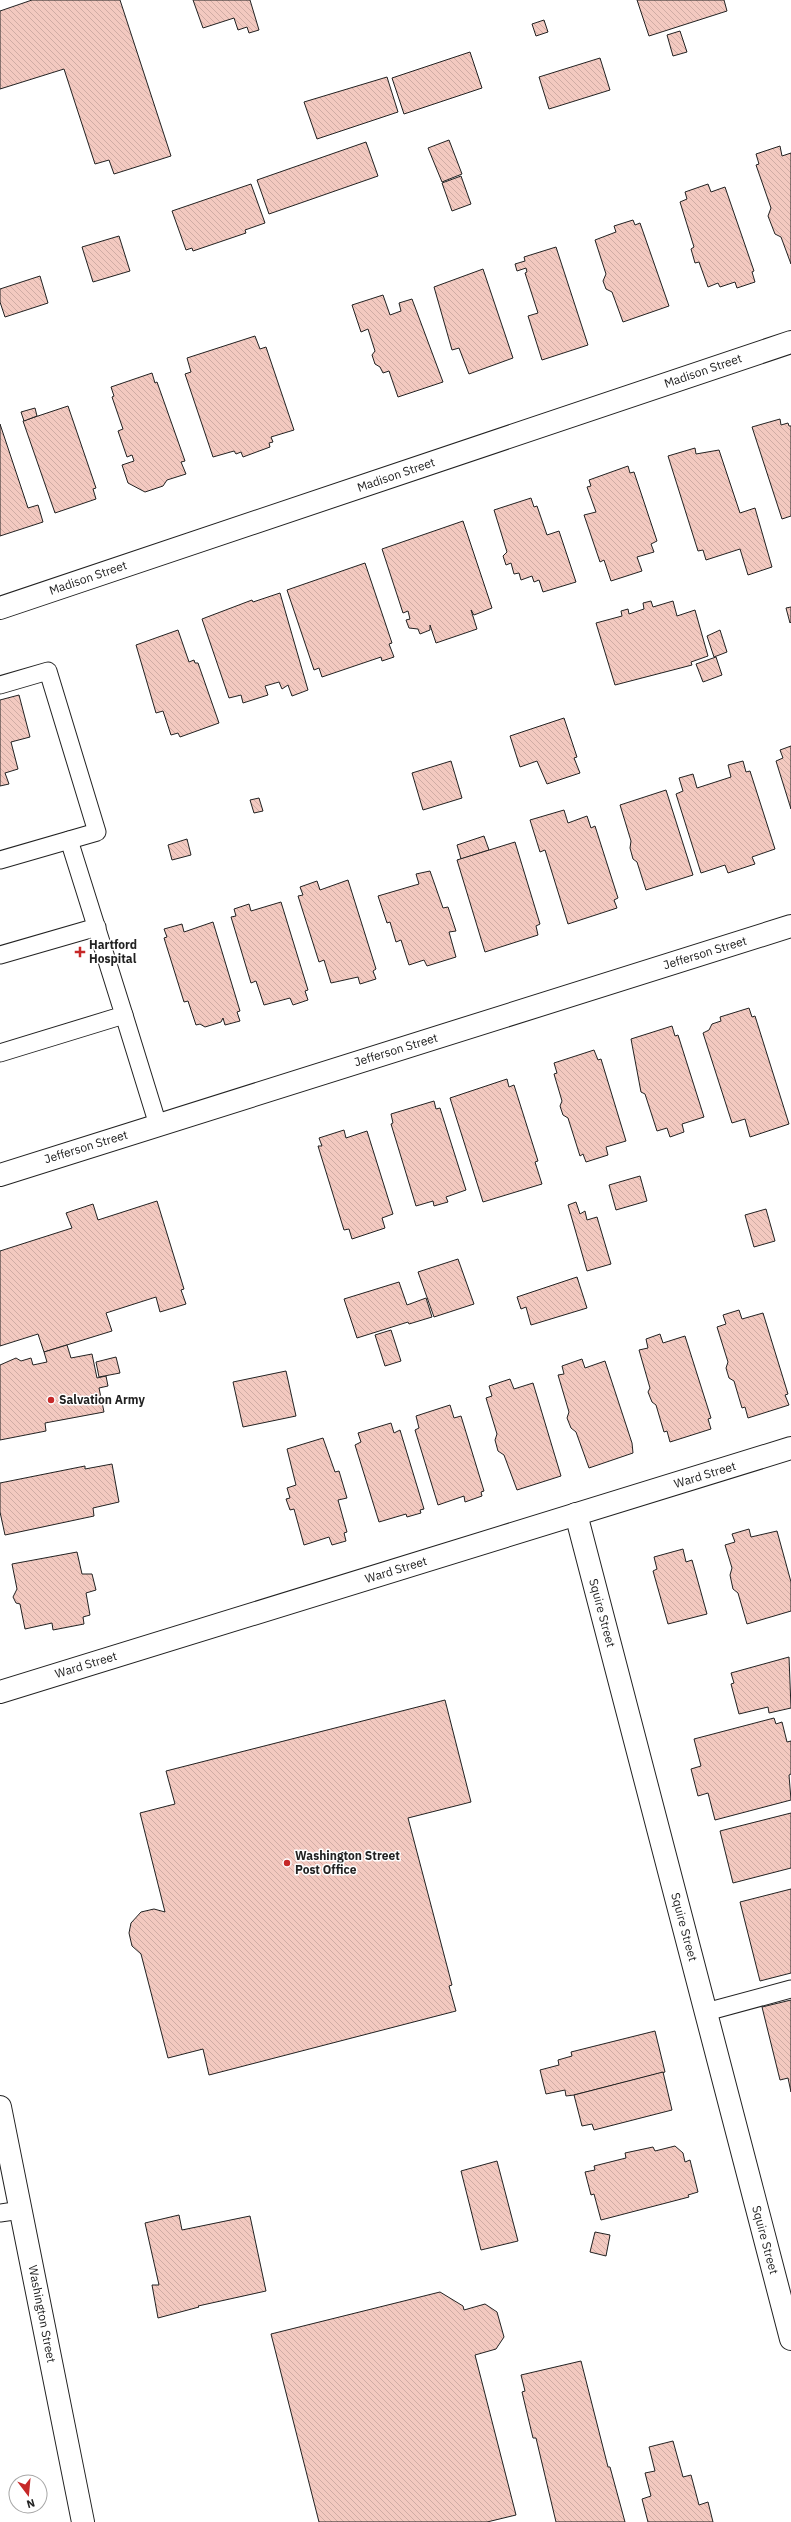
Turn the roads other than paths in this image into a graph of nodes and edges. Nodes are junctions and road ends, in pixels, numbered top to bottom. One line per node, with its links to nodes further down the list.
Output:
1 (791, 342): 2 (street, Madison Street)
2 (0, 608)
3 (0, 685): 4 (lane)
4 (69, 840): 5 (lane); 7 (lane)
5 (0, 860)
6 (791, 926): 11 (street, Jefferson Street)
7 (97, 927): 8 (lane); 9 (lane)
8 (0, 955)
9 (124, 1015): 10 (lane); 11 (lane)
10 (0, 1053)
11 (158, 1125): 12 (street, Jefferson Street)
12 (0, 1175)
13 (791, 1448): 14 (street, Ward Street)
14 (576, 1514): 15 (street, Ward Street); 17 (street, Squire Street)
15 (0, 1692)
16 (791, 1989): 17 (lane)
17 (706, 2012): 20 (street, Squire Street)
18 (0, 2107): 19 (street, Washington Street)
19 (10, 2212): 21 (street, Washington Street)
20 (791, 2339)
21 (82, 2522)

